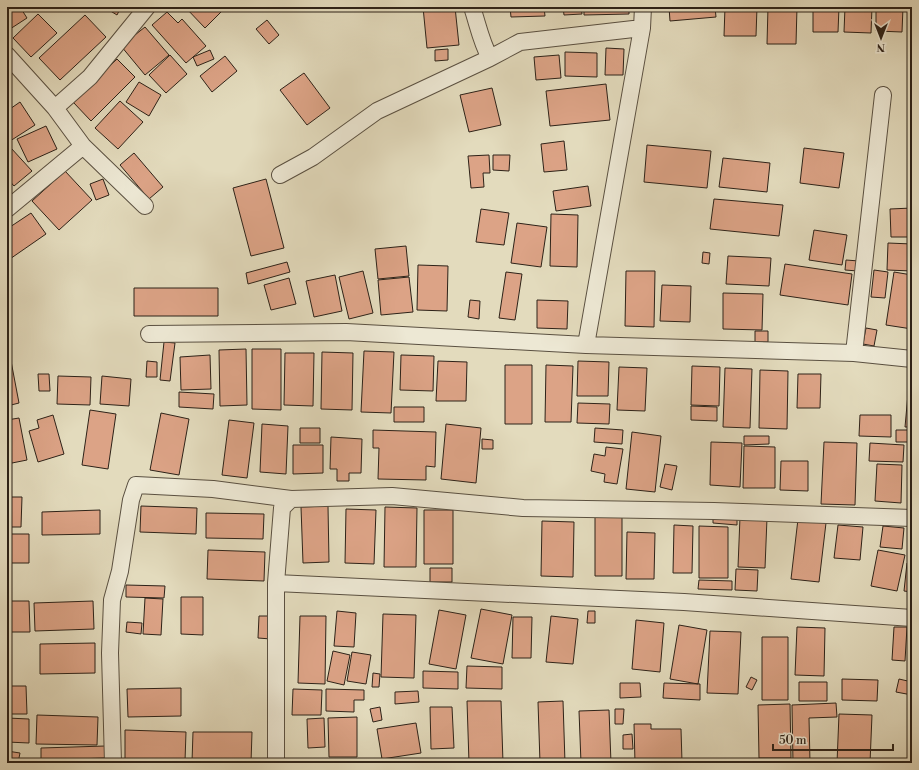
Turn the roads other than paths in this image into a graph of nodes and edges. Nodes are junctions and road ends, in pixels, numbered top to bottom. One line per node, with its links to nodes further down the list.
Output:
1 (147, 7): 8 (street)
2 (472, 7): 6 (street)
3 (643, 7): 4 (street)
4 (642, 28): 6 (street); 14 (street)
5 (7, 54): 8 (street)
6 (490, 58): 10 (street)
7 (883, 95): 15 (street)
8 (55, 108): 9 (street)
9 (83, 146): 11 (street); 12 (street)
10 (280, 175)
11 (145, 206)
12 (7, 209)
13 (149, 334): 14 (street)
14 (586, 345): 15 (street)
15 (854, 353): 16 (street)
16 (912, 359)
17 (291, 499): 18 (street); 19 (street); 21 (street)
18 (912, 518)
19 (276, 583): 20 (street); 22 (street)
20 (912, 618)
21 (113, 763)
22 (276, 763)

